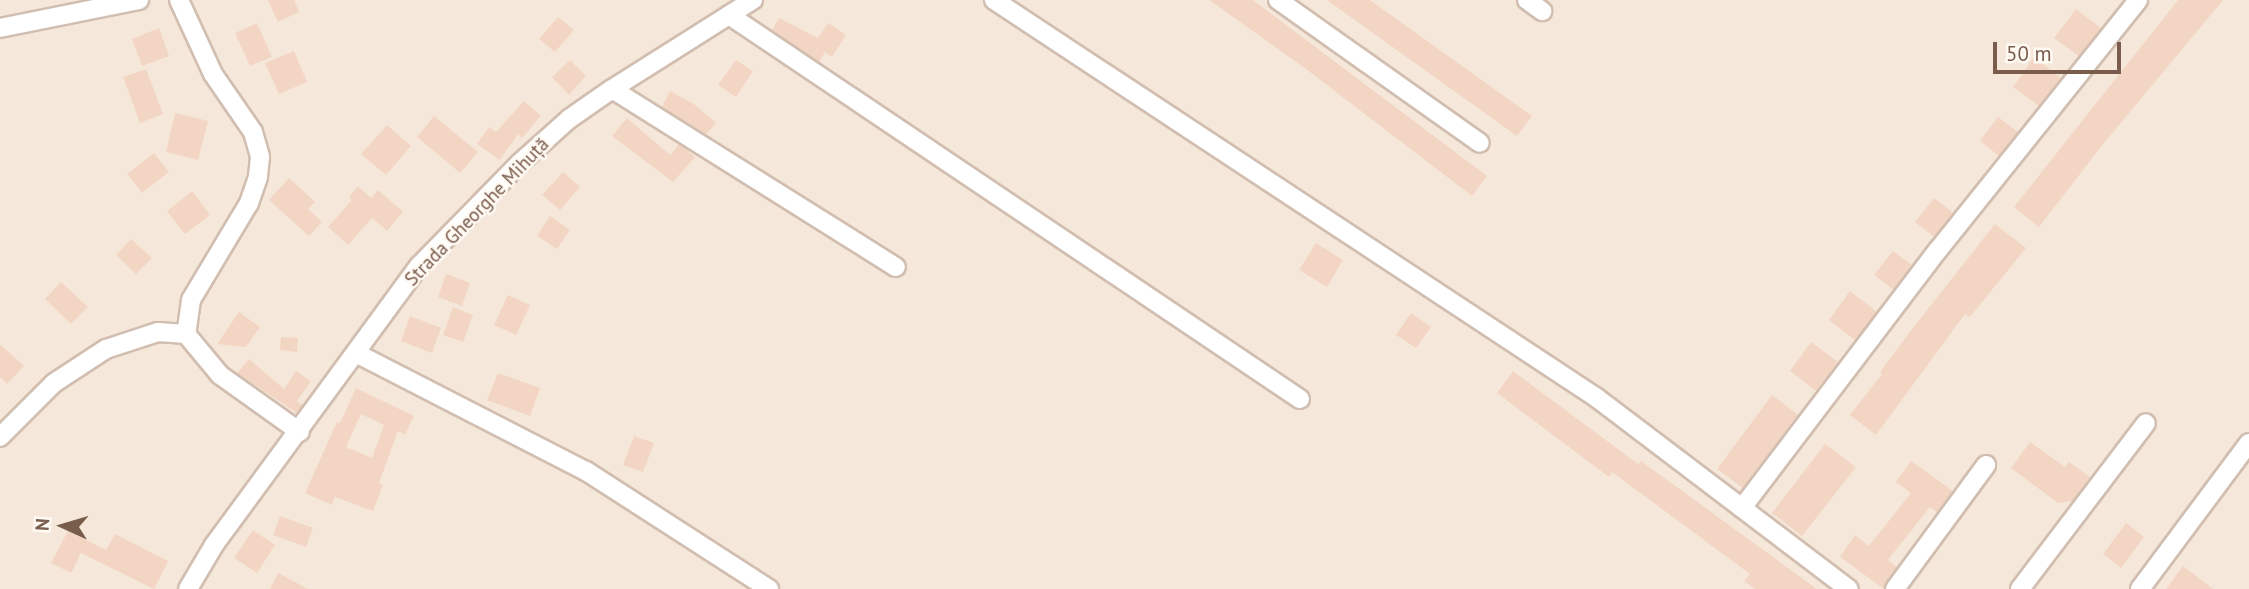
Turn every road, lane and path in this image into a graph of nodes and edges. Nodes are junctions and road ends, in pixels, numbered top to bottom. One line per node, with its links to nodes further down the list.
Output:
1 (139, 0): 10 (street)
2 (179, 0): 14 (street)
3 (753, 0): 9 (street, Strada Gheorghe Mihuță)
4 (994, 0): 22 (street)
5 (1278, 0): 12 (street)
6 (1527, 0): 8 (street)
7 (2138, 0): 22 (street)
8 (1542, 11)
9 (729, 15): 11 (street, Strada Gheorghe Mihuță); 16 (street)
10 (0, 29)
11 (612, 89): 13 (street); 15 (street, Strada Gheorghe Mihuță)
12 (1480, 143)
13 (896, 267)
14 (186, 334): 18 (street); 19 (street)
15 (356, 353): 18 (street, Strada Gheorghe Mihuță); 24 (street)
16 (1300, 399)
17 (2146, 423): 27 (street)
18 (300, 432): 23 (street, Strada Gheorghe Mihuță)
19 (0, 437)
20 (2249, 443): 28 (street)
21 (1986, 465): 26 (street)
22 (1742, 508): 25 (street)
23 (188, 589)
24 (769, 589)
25 (1849, 589)
26 (1895, 589)
27 (2020, 589)
28 (2140, 589)

